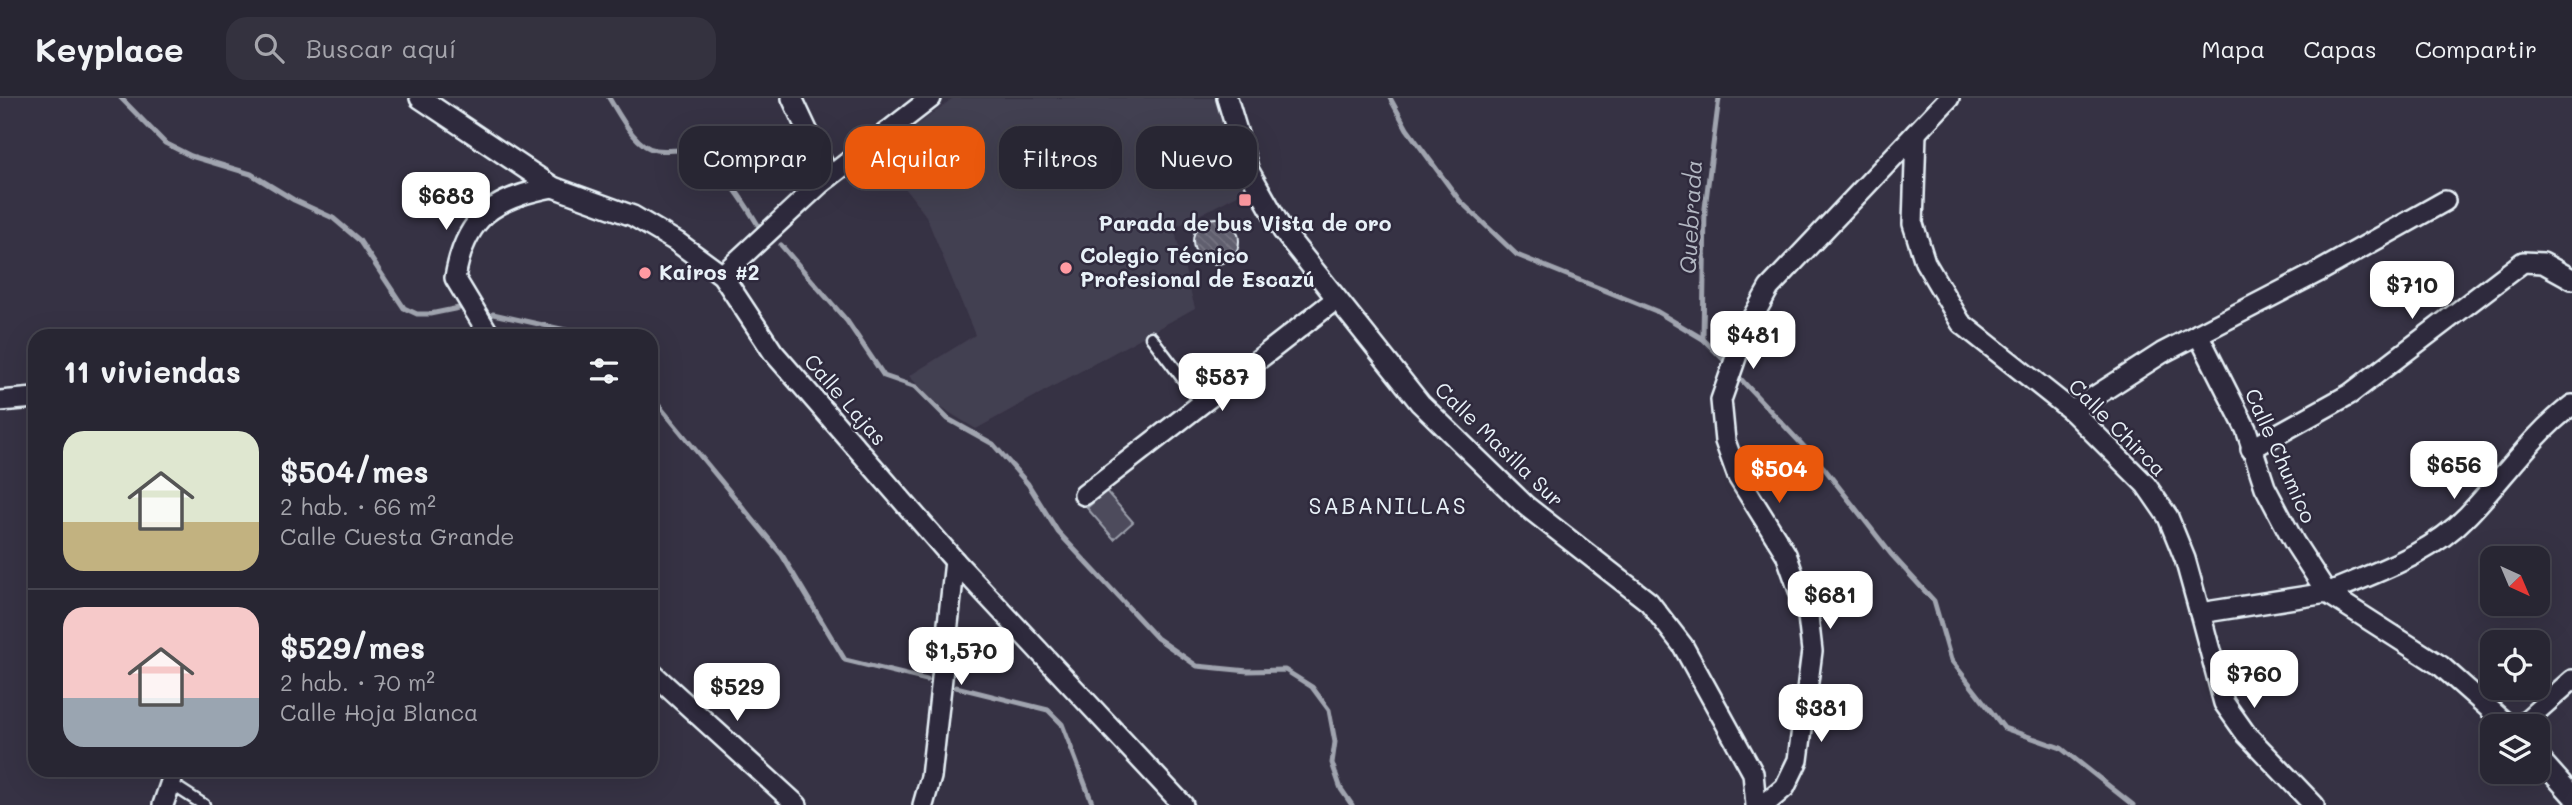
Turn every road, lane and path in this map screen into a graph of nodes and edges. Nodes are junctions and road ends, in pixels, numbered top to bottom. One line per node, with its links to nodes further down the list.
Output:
1 (419, 98): 9 (street, Calle Lajas)
2 (792, 98): 6 (street)
3 (932, 98): 8 (street)
4 (1227, 98): 14 (street, Calle Masilla Sur)
5 (1949, 98): 7 (street)
6 (805, 126)
7 (1916, 133): 22 (street, Calle Chirca); 41 (street)
8 (831, 175)
9 (553, 187): 12 (street, Calle Lajas); 15 (street)
10 (816, 189): 12 (street)
11 (2445, 201): 16 (street)
12 (722, 275): 25 (street, Calle Lajas)
13 (2572, 279): 23 (street)
14 (1335, 300): 20 (street); 40 (street, Calle Masilla Sur)
15 (486, 329)
16 (2198, 334): 22 (street); 23 (street, Calle Chumico)
17 (1151, 337): 20 (lane)
18 (28, 399): 19 (street)
19 (0, 401)
20 (1202, 404): 24 (street)
21 (2572, 405): 26 (street)
22 (2072, 411): 27 (street, Calle Chirca)
23 (2251, 449): 26 (street, Calle Chumico)
24 (1084, 495)
25 (955, 561): 38 (street); 39 (street, Calle Lajas)
26 (2326, 593): 27 (street); 30 (street)
27 (2200, 613): 42 (street, Calle Chirca)
28 (658, 678): 37 (street)
29 (2572, 680): 31 (street)
30 (2495, 714)
31 (2534, 714)
32 (2550, 770): 34 (street)
33 (173, 777): 35 (street); 36 (lane)
34 (2572, 795)
35 (163, 805)
36 (204, 805)
37 (797, 805)
38 (923, 805)
39 (1183, 805)
40 (1756, 805)
41 (1764, 805)
42 (2314, 805)

